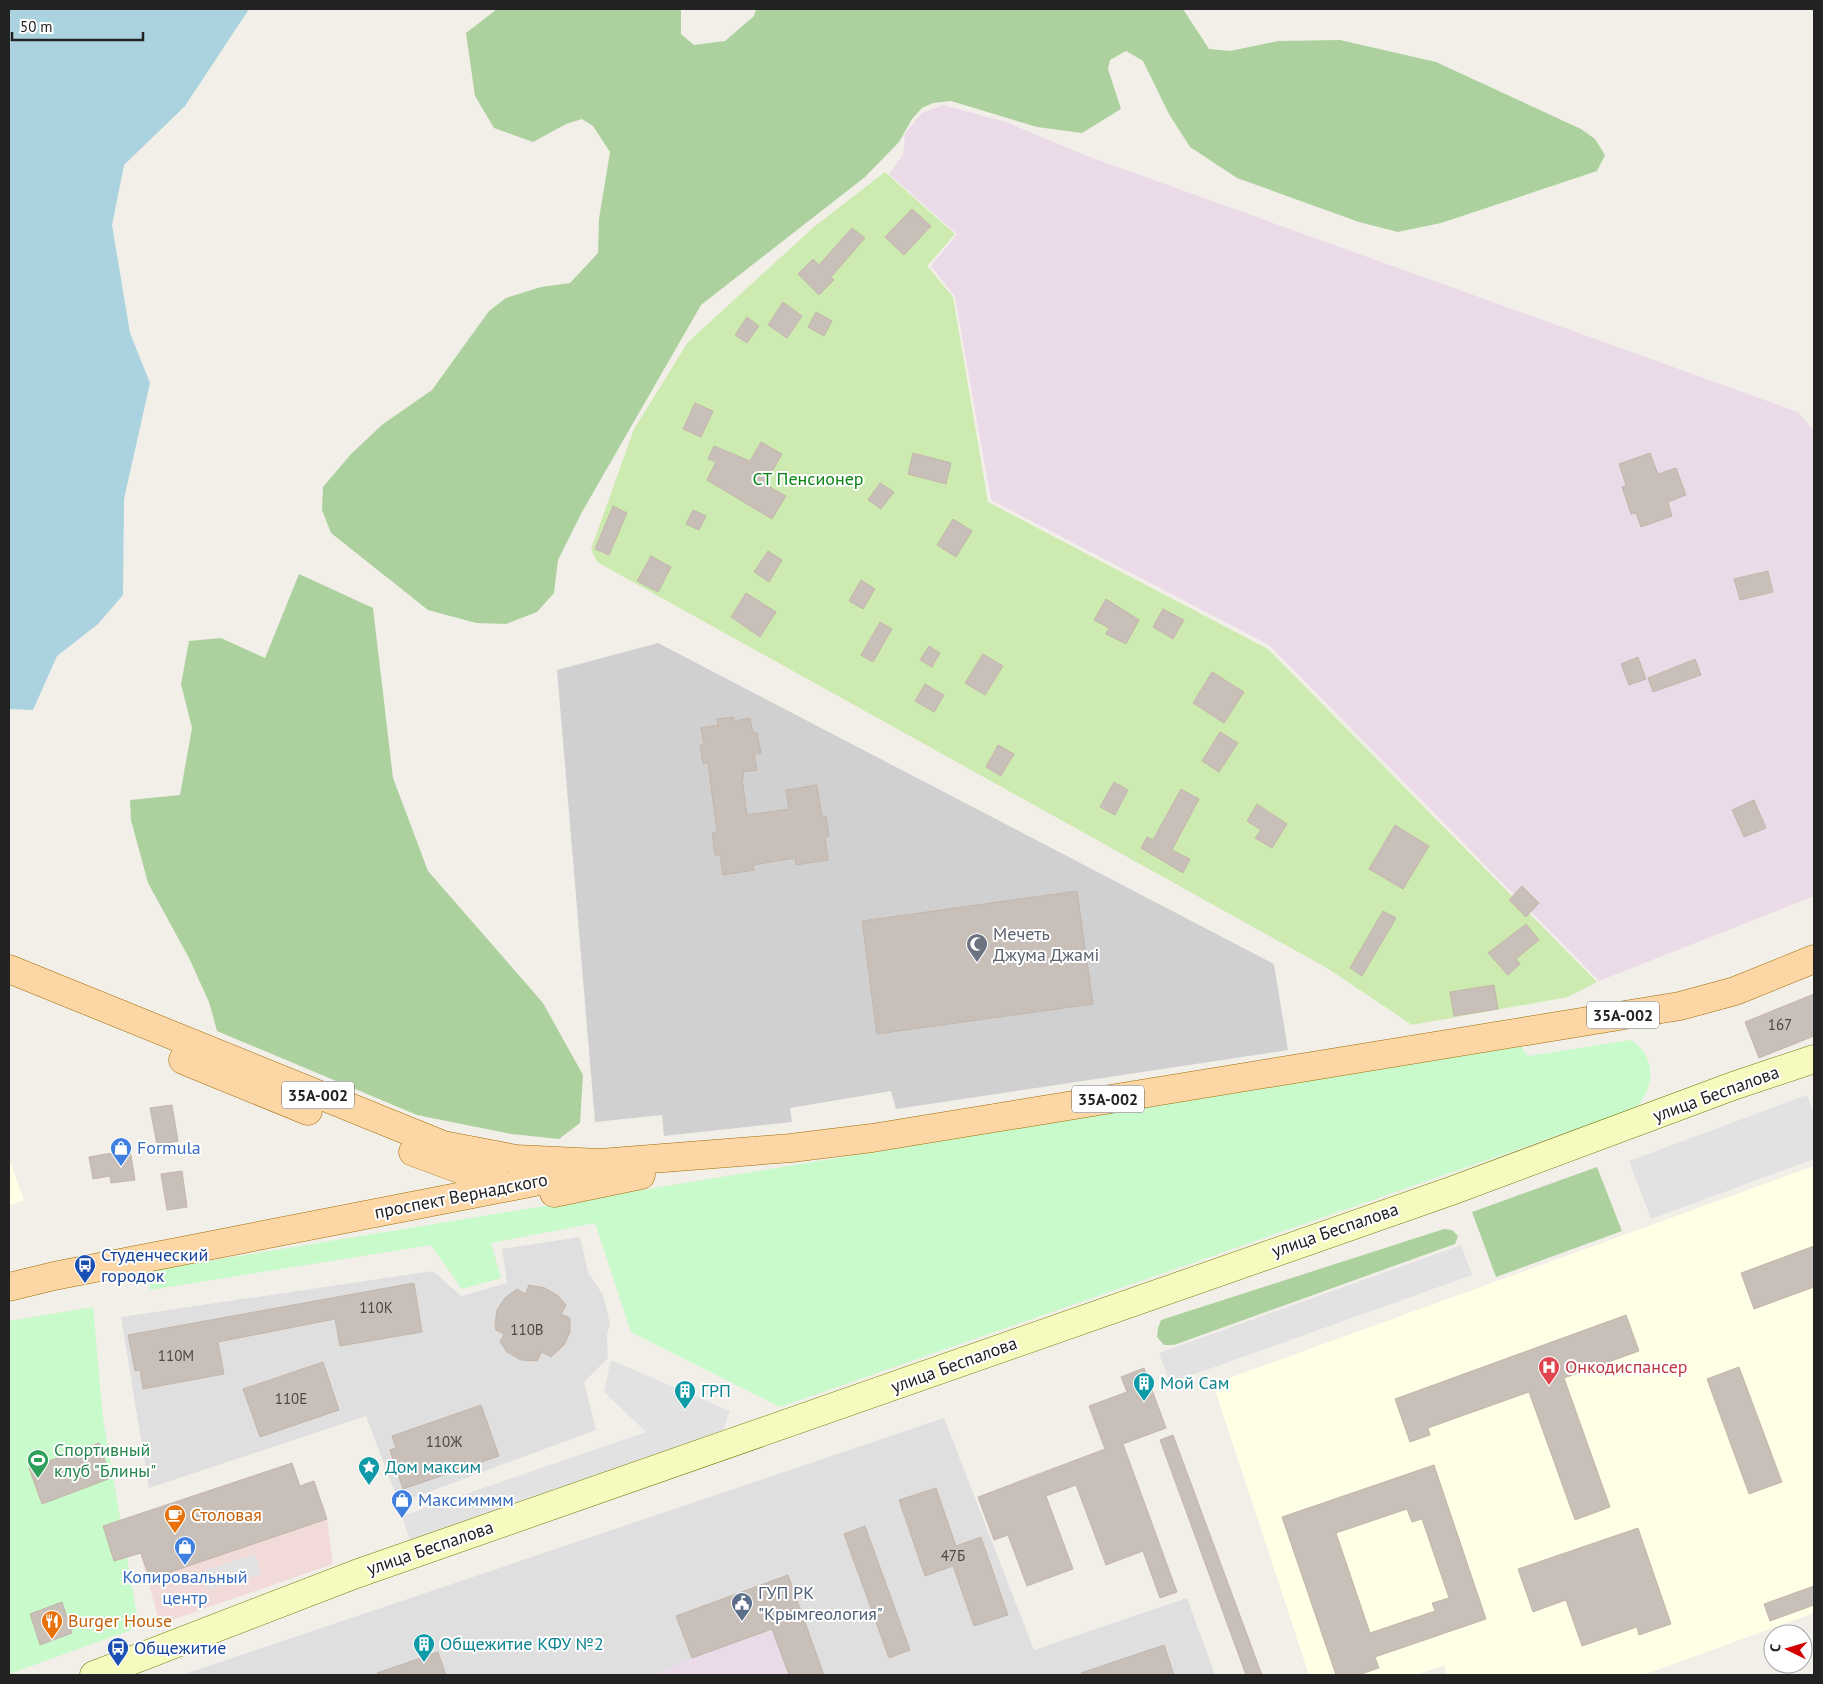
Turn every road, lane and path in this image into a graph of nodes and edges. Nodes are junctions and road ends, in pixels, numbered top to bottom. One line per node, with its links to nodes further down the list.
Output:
1 (1814, 959): 5 (main road, 35А-002)
2 (9, 969): 6 (main road, 35А-002)
3 (9, 987): 7 (main road)
4 (1814, 1059): 11 (main road, улица Беспалова)
5 (791, 1148): 6 (main road, 35А-002); 8 (main road, 35А-002)
6 (640, 1161): 7 (main road, проспект Вернадского)
7 (508, 1186): 8 (main road); 9 (main road, проспект Вернадского)
8 (542, 1195): 9 (main road, проспект Вернадского)
9 (282, 1232): 10 (main road, проспект Вернадского)
10 (9, 1287)
11 (94, 1675)

